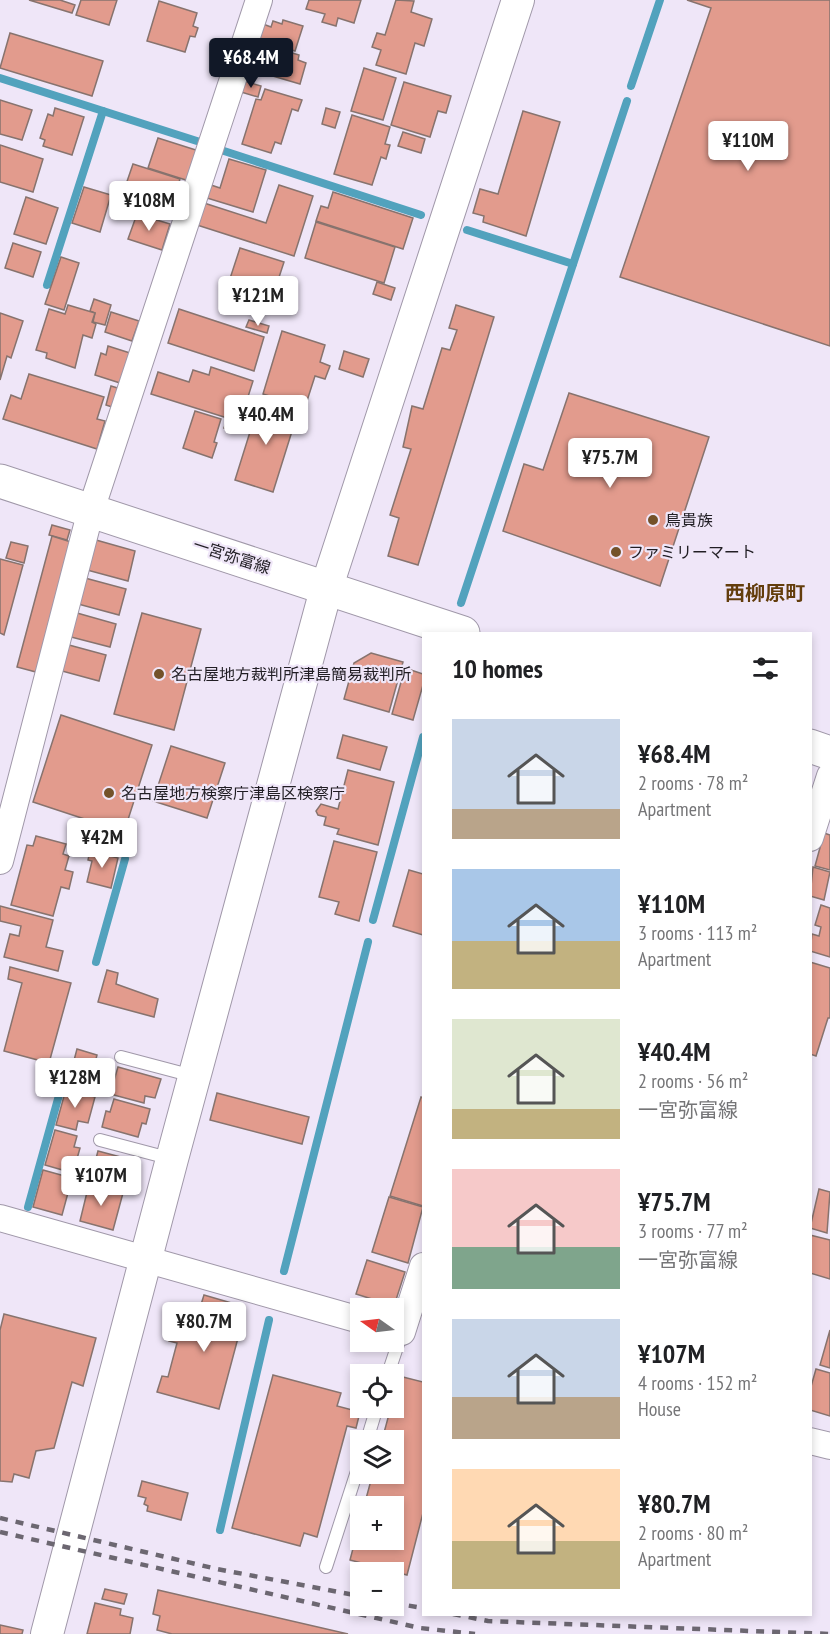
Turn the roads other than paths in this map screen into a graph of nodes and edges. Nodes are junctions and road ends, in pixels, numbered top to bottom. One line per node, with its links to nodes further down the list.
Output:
1 (259, 0): 4 (street)
2 (518, 0): 5 (street)
3 (0, 481): 4 (main road, 一宮弥富線)
4 (91, 510): 5 (main road, 一宮弥富線); 11 (street)
5 (327, 586): 6 (main road, 一宮弥富線); 13 (street)
6 (460, 632)
7 (812, 747): 8 (main road)
8 (830, 753)
9 (830, 776): 10 (street)
10 (812, 832)
11 (0, 861)
12 (121, 1057): 13 (lane)
13 (194, 1076): 15 (street)
14 (100, 1140): 15 (lane)
15 (172, 1159): 17 (street)
16 (0, 1218): 17 (street)
17 (145, 1259): 19 (street); 26 (street)
18 (422, 1270): 20 (street)
19 (350, 1317)
20 (406, 1333): 21 (lane)
21 (392, 1364)
22 (812, 1442): 23 (street)
23 (830, 1446)
24 (353, 1484): 25 (lane)
25 (327, 1566)
26 (47, 1634)

